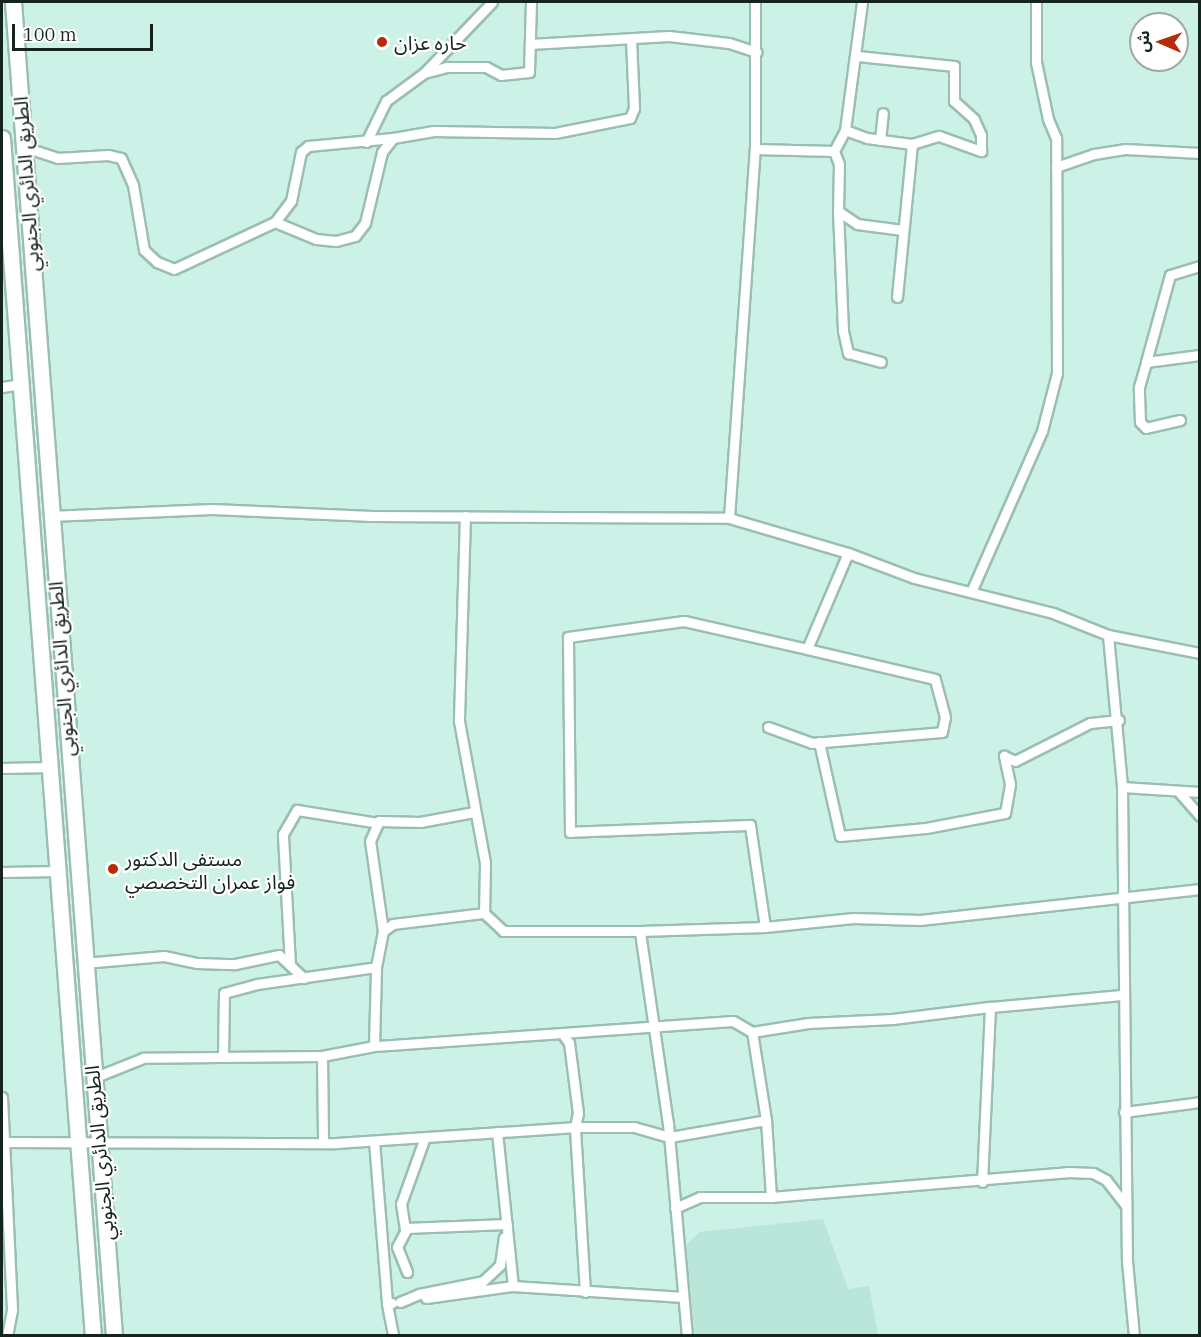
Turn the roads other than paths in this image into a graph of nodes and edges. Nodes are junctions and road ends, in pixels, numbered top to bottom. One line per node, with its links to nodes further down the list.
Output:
1 (13, 2): 19 (main road, الطريق الدائري الجنوبي)
2 (492, 2): 11 (street)
3 (531, 2): 8 (street)
4 (755, 2): 9 (street)
5 (862, 2): 10 (street)
6 (1036, 2): 24 (street)
7 (631, 39): 8 (street); 9 (street); 15 (street)
8 (530, 44): 11 (street)
9 (757, 52): 20 (street)
10 (858, 56): 13 (street); 18 (street)
11 (424, 72): 17 (street)
12 (882, 113): 16 (street)
13 (845, 129): 16 (street); 21 (street)
14 (2, 138): 23 (main road, الطريق الدائري الجنوبي)
15 (393, 138): 17 (street); 26 (street)
16 (880, 140): 18 (street)
17 (366, 142): 26 (street)
18 (912, 144): 27 (street)
19 (24, 147): 26 (street); 36 (main road, الطريق الدائري الجنوبي)
20 (755, 149): 21 (street); 38 (street)
21 (834, 151): 25 (street)
22 (1200, 153): 24 (street)
23 (3, 167): 33 (main road, الطريق الدائري الجنوبي)
24 (1056, 167): 40 (street)
25 (838, 211): 27 (street); 31 (street)
26 (275, 222)
27 (903, 230): 29 (street)
28 (1200, 266): 32 (street)
29 (897, 297)
30 (1200, 355): 32 (street)
31 (881, 362)
32 (1146, 362): 35 (street)
33 (20, 384): 34 (street); 47 (main road, الطريق الدائري الجنوبي)
34 (2, 387)
35 (1180, 420)
36 (50, 516): 37 (street); 63 (main road, الطريق الدائري الجنوبي)
37 (465, 516): 38 (street); 52 (street)
38 (729, 518): 39 (street)
39 (848, 553): 40 (street); 42 (street)
40 (971, 592): 41 (street)
41 (1108, 635): 43 (street); 44 (street)
42 (807, 649): 46 (street); 60 (street)
43 (1200, 653)
44 (1119, 720): 46 (street); 49 (street)
45 (768, 727): 46 (street)
46 (819, 742)
47 (50, 767): 48 (street); 55 (main road, الطريق الدائري الجنوبي)
48 (2, 768)
49 (1122, 787): 50 (street); 58 (street)
50 (1179, 792): 51 (street); 53 (street)
51 (1200, 792)
52 (474, 812): 54 (street); 59 (street)
53 (1200, 816)
54 (378, 823): 61 (street); 64 (street)
55 (58, 871): 56 (street); 86 (main road, الطريق الدائري الجنوبي)
56 (2, 872)
57 (1200, 889): 58 (street)
58 (1121, 897): 60 (street); 67 (street)
59 (484, 913): 61 (street); 62 (street)
60 (765, 927): 62 (street)
61 (383, 931): 65 (street)
62 (640, 931): 69 (street)
63 (84, 963): 64 (street); 75 (main road, الطريق الدائري الجنوبي)
64 (290, 965): 66 (street)
65 (376, 967): 66 (street); 72 (street)
66 (304, 978): 74 (street)
67 (1122, 995): 68 (street); 78 (street)
68 (990, 1007): 70 (street); 89 (street)
69 (652, 1026): 70 (street); 71 (street); 83 (street)
70 (752, 1032): 79 (street)
71 (562, 1034): 72 (street); 80 (street)
72 (374, 1046): 73 (street)
73 (322, 1056): 74 (street); 88 (street)
74 (223, 1057): 75 (street)
75 (93, 1078): 87 (main road, الطريق الدائري الجنوبي)
76 (2, 1097): 85 (street)
77 (1200, 1102): 78 (street)
78 (1124, 1112): 91 (street)
79 (766, 1120): 83 (street); 90 (street)
80 (575, 1127): 81 (street); 83 (street); 97 (street)
81 (497, 1132): 82 (street); 93 (street)
82 (425, 1137): 84 (street); 94 (street)
83 (670, 1137): 92 (street)
84 (374, 1141): 88 (street); 100 (street)
85 (3, 1142): 86 (street); 101 (street)
86 (79, 1142): 87 (street); 102 (main road, الطريق الدائري الجنوبي)
87 (98, 1142): 88 (street); 103 (main road, الطريق الدائري الجنوبي)
88 (323, 1143)
89 (982, 1182): 90 (street); 91 (street)
90 (771, 1197): 92 (street)
91 (1126, 1206): 106 (street)
92 (675, 1208): 98 (street)
93 (503, 1225): 94 (street); 96 (street); 99 (street)
94 (407, 1228): 95 (street)
95 (407, 1272)
96 (513, 1286): 97 (street); 99 (street)
97 (585, 1292): 98 (street)
98 (683, 1297): 105 (street)
99 (400, 1302): 100 (street)
100 (387, 1304): 104 (street)
101 (7, 1335)
102 (93, 1335)
103 (114, 1335)
104 (393, 1335)
105 (687, 1335)
106 (1134, 1335)

